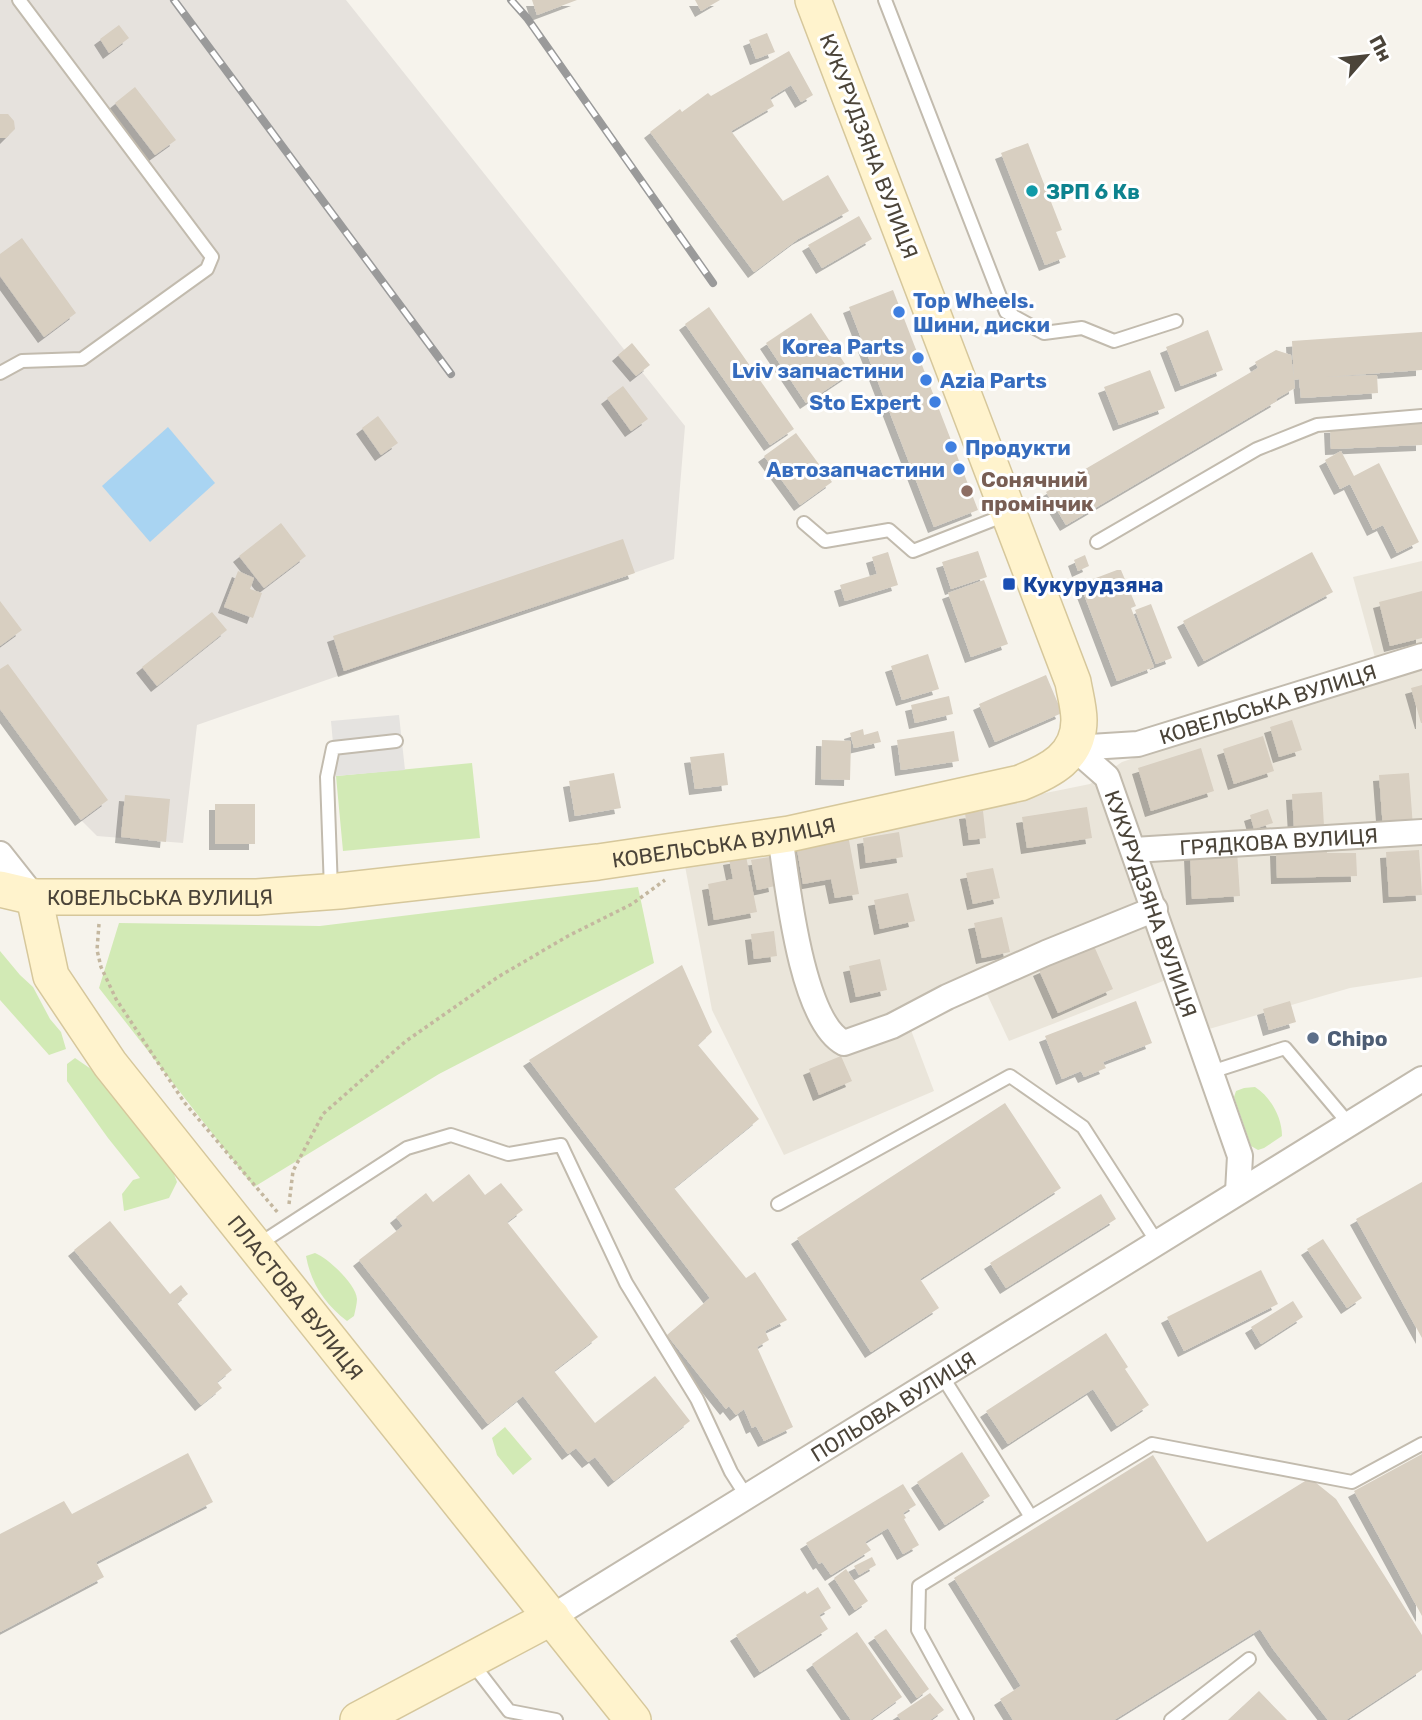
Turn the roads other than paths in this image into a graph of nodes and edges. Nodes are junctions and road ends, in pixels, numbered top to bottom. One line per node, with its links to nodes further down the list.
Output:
1 (19, 0): 5 (lane)
2 (813, 0): 7 (main road, КУКУРУДЗЯНА ВУЛИЦЯ)
3 (885, 0): 4 (lane)
4 (1176, 321)
5 (0, 373)
6 (1422, 416): 9 (lane)
7 (1009, 514): 8 (lane); 12 (main road, КУКУРУДЗЯНА ВУЛИЦЯ)
8 (804, 523)
9 (1097, 542)
10 (1422, 656): 12 (street, КОВЕЛЬСЬКА ВУЛИЦЯ)
11 (396, 741): 18 (lane)
12 (1074, 748): 14 (main road, КОВЕЛЬСЬКА ВУЛИЦЯ); 15 (street, КУКУРУДЗЯНА ВУЛИЦЯ)
13 (1422, 832): 15 (street, ГРЯДКОВА ВУЛИЦЯ)
14 (780, 835): 18 (main road, КОВЕЛЬСЬКА ВУЛИЦЯ); 20 (street)
15 (1135, 850): 20 (street, КУКУРУДЗЯНА ВУЛИЦЯ)
16 (0, 854): 19 (street, ПЛАСТОВА ВУЛИЦЯ)
17 (0, 889): 19 (main road, КОВЕЛЬСЬКА ВУЛИЦЯ)
18 (331, 892): 19 (main road, КОВЕЛЬСЬКА ВУЛИЦЯ)
19 (34, 897): 27 (main road, ПЛАСТОВА ВУЛИЦЯ)
20 (1155, 909): 21 (street, КУКУРУДЗЯНА ВУЛИЦЯ)
21 (1211, 1072): 23 (lane); 24 (street, КУКУРУДЗЯНА ВУЛИЦЯ)
22 (1422, 1079): 23 (street, ПОЛЬОВА ВУЛИЦЯ)
23 (1349, 1124): 24 (street, ПОЛЬОВА ВУЛИЦЯ)
24 (1238, 1192): 26 (street, ПОЛЬОВА ВУЛИЦЯ)
25 (778, 1203): 26 (lane)
26 (1157, 1242): 28 (street, ПОЛЬОВА ВУЛИЦЯ)
27 (254, 1247): 30 (lane); 32 (main road, ПЛАСТОВА ВУЛИЦЯ)
28 (942, 1376): 30 (street, ПОЛЬОВА ВУЛИЦЯ); 31 (lane)
29 (1422, 1444): 31 (lane)
30 (747, 1497): 32 (street, ПОЛЬОВА ВУЛИЦЯ)
31 (1031, 1517): 38 (lane)
32 (552, 1617): 34 (main road, ПОЛЬОВА ВУЛИЦЯ); 37 (main road, ПЛАСТОВА ВУЛИЦЯ)
33 (1249, 1659): 39 (lane)
34 (471, 1661): 35 (main road, ПОЛЬОВА ВУЛИЦЯ); 36 (lane)
35 (374, 1716)
36 (556, 1720)
37 (632, 1720)
38 (967, 1720)
39 (1171, 1720)

